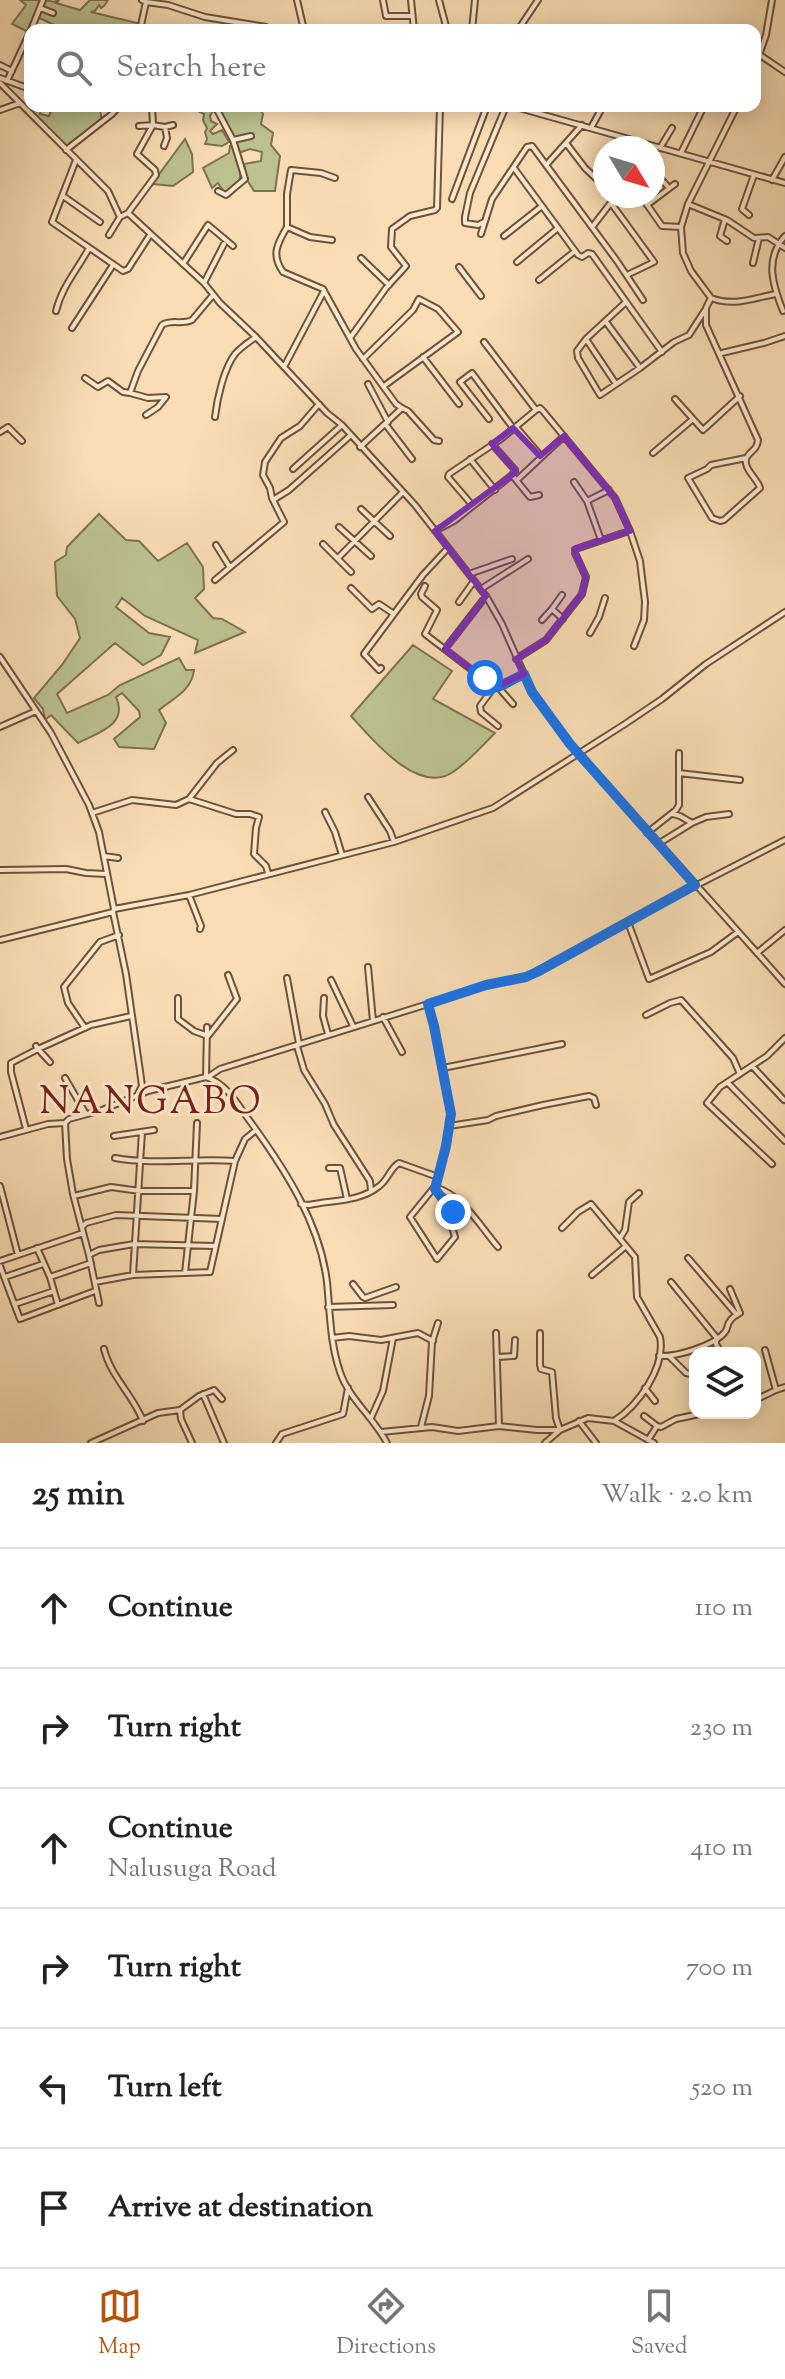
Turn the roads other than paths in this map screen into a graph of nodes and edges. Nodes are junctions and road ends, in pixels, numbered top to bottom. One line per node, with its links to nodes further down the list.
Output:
1 (43, 0): 10 (street)
2 (300, 0): 16 (street)
3 (383, 0): 12 (street)
4 (411, 0): 12 (street)
5 (439, 0): 18 (street)
6 (475, 0): 19 (street)
7 (538, 0): 20 (street)
8 (772, 0): 22 (street)
9 (144, 1): 14 (street); 15 (street)
10 (40, 8): 11 (street); 13 (street)
11 (53, 13)
12 (412, 16): 17 (street)
13 (33, 24)
14 (141, 24)
15 (239, 24)
16 (302, 24)
17 (413, 24)
18 (445, 24)
19 (473, 24)
20 (522, 24)
21 (24, 45): 25 (street)
22 (761, 50)
23 (761, 56): 26 (street)
24 (0, 65): 25 (street)
25 (12, 71): 28 (street)
26 (785, 72)
27 (0, 80): 28 (street); 30 (street)
28 (7, 81): 29 (street)
29 (24, 87)
30 (20, 103): 31 (street); 32 (street)
31 (24, 107)
32 (0, 110)
33 (29, 112): 58 (street)
34 (114, 112): 58 (street)
35 (152, 112): 44 (street)
36 (218, 112): 53 (street)
37 (440, 112): 115 (street)
38 (485, 112): 76 (street)
39 (506, 112): 86 (street)
40 (532, 112): 46 (street)
41 (600, 112): 49 (street)
42 (701, 112): 59 (street)
43 (734, 112): 62 (street)
44 (153, 125): 47 (street); 48 (street); 82 (street)
45 (173, 125): 48 (street)
46 (582, 125): 49 (street); 55 (street)
47 (139, 126)
48 (165, 127): 56 (street)
49 (591, 128): 52 (street)
50 (672, 128): 54 (street)
51 (251, 136): 53 (street)
52 (616, 136)
53 (233, 140): 73 (street)
54 (665, 140)
55 (566, 143): 63 (street); 66 (street)
56 (164, 146)
57 (665, 149): 59 (street)
58 (66, 150): 61 (street)
59 (681, 153): 62 (street)
60 (785, 157): 68 (street)
61 (76, 160): 75 (street); 84 (street)
62 (709, 161): 65 (street); 77 (street)
63 (547, 164): 64 (street); 88 (street)
64 (514, 168): 78 (street); 86 (street)
65 (754, 175): 68 (street); 83 (street)
66 (593, 176)
67 (335, 178): 89 (street)
68 (772, 180): 69 (street)
69 (785, 183)
70 (665, 184): 72 (street)
71 (675, 184): 72 (street)
72 (669, 188): 74 (street)
73 (218, 191)
74 (665, 191)
75 (63, 196): 87 (street); 103 (street)
76 (452, 199)
77 (688, 204): 85 (street); 90 (street)
78 (542, 206): 91 (street); 95 (street)
79 (607, 208): 88 (street)
80 (615, 208): 112 (street)
81 (649, 208): 90 (street)
82 (128, 213): 84 (street); 94 (street)
83 (749, 215)
84 (120, 217): 93 (street)
85 (725, 219): 97 (street); 99 (street)
86 (486, 221): 92 (street)
87 (100, 222)
88 (593, 226): 112 (street)
89 (287, 227): 98 (street); 116 (street)
90 (681, 227): 120 (street)
91 (558, 228): 105 (street); 107 (street)
92 (481, 234)
93 (109, 235)
94 (150, 235): 109 (street); 110 (street)
95 (504, 236)
96 (785, 236): 100 (street)
97 (759, 238): 100 (street); 108 (street)
98 (332, 240)
99 (727, 241)
100 (779, 243): 104 (street); 118 (street)
101 (224, 244): 114 (street)
102 (233, 246): 109 (street)
103 (89, 248): 110 (street); 124 (street)
104 (785, 248)
105 (575, 251): 113 (street); 122 (street)
106 (361, 258): 115 (street)
107 (517, 262)
108 (753, 263)
109 (183, 264): 114 (street)
110 (113, 265): 127 (street)
111 (459, 267): 119 (street)
112 (627, 275): 121 (street)
113 (539, 280)
114 (204, 283): 117 (street)
115 (389, 285): 130 (street)
116 (325, 291): 130 (street); 137 (street)
117 (213, 294): 129 (street); 143 (street)
118 (776, 294): 120 (street); 125 (street)
119 (481, 296)
120 (711, 298): 123 (street)
121 (643, 300)
122 (626, 302): 126 (street); 133 (street)
123 (706, 308): 133 (street); 134 (street)
124 (56, 311)
125 (783, 311)
126 (606, 322): 131 (street); 138 (street)
127 (72, 328)
128 (785, 336): 134 (street)
129 (256, 337): 137 (street); 151 (street)
130 (350, 338): 136 (street)
131 (586, 339): 141 (street); 141 (street)
132 (484, 342): 149 (street)
133 (662, 352): 138 (street)
134 (721, 353): 144 (street)
135 (423, 357): 136 (street); 142 (street); 147 (street)
136 (363, 359): 142 (street)
137 (284, 367): 146 (street)
138 (640, 368): 141 (street)
139 (85, 378): 143 (street)
140 (368, 384): 154 (street)
141 (617, 384)
142 (384, 386): 148 (street)
143 (130, 393): 150 (street)
144 (740, 396): 153 (street); 166 (street)
145 (675, 399): 153 (street)
146 (319, 404): 155 (street); 177 (street)
147 (459, 404)
148 (402, 408): 154 (street); 161 (street)
149 (536, 410): 156 (street); 159 (street)
150 (146, 415)
151 (215, 417)
152 (489, 419): 156 (street)
153 (693, 419): 164 (street)
154 (387, 423): 163 (street); 167 (street)
155 (342, 425): 158 (street); 169 (street)
156 (514, 427): 162 (street); 165 (street)
157 (0, 432): 160 (street)
158 (351, 435): 163 (street); 177 (street)
159 (564, 436): 165 (street); 174 (street)
160 (22, 441)
161 (439, 441)
162 (492, 444): 168 (street); 170 (street)
163 (360, 447): 175 (street)
164 (653, 453)
165 (541, 456): 171 (street)
166 (746, 458): 166 (street)
167 (412, 459)
168 (470, 459): 173 (street); 179 (street)
169 (293, 469)
170 (512, 475): 171 (street); 173 (street)
171 (517, 480): 176 (street)
172 (574, 482): 178 (street)
173 (495, 490): 179 (street)
174 (609, 490): 178 (street); 183 (street)
175 (403, 492): 181 (street); 184 (street)
176 (539, 495)
177 (273, 500): 195 (street)
178 (587, 501): 186 (street)
179 (473, 506): 184 (street)
180 (361, 509): 181 (street)
181 (374, 522): 185 (street); 187 (street)
182 (339, 527): 187 (street)
183 (629, 528): 186 (street); 213 (street)
184 (435, 531): 190 (street)
185 (390, 536)
186 (601, 540): 210 (street)
187 (355, 542): 191 (street); 192 (street)
188 (323, 544): 192 (street)
189 (216, 545): 195 (street)
190 (448, 547): 197 (street); 209 (street)
191 (371, 556)
192 (338, 558): 196 (street)
193 (512, 559): 197 (street)
194 (528, 559): 202 (street)
195 (229, 566): 198 (street)
196 (351, 572)
197 (469, 574): 199 (street)
198 (215, 580)
199 (474, 581): 202 (street); 206 (street)
200 (425, 586): 214 (street)
201 (351, 588): 209 (street)
202 (481, 589): 204 (street)
203 (562, 595): 207 (street)
204 (486, 596): 214 (street); 216 (street)
205 (605, 598): 212 (street)
206 (459, 602)
207 (552, 609): 210 (street); 211 (street)
208 (785, 612): 226 (street)
209 (394, 614): 217 (street)
210 (563, 619): 216 (street)
211 (542, 620)
212 (590, 633)
213 (634, 646)
214 (445, 649): 219 (street)
215 (0, 657): 221 (street)
216 (516, 659): 218 (street)
217 (379, 670)
218 (524, 674): 219 (street); 226 (street)
219 (496, 687): 220 (street); 222 (street)
220 (513, 704)
221 (36, 711): 223 (street); 232 (street)
222 (498, 726)
223 (0, 727)
224 (233, 750): 230 (street)
225 (679, 753): 227 (street)
226 (579, 754): 236 (street); 238 (street)
227 (679, 773): 228 (street); 233 (street)
228 (740, 780)
229 (368, 797): 238 (street)
230 (189, 799): 232 (street); 244 (street)
231 (325, 812): 240 (street)
232 (92, 813): 241 (street)
233 (673, 814): 235 (street); 236 (street)
234 (729, 814): 235 (street)
235 (692, 823): 239 (street)
236 (647, 833): 239 (street)
237 (785, 840): 246 (street)
238 (394, 842): 240 (street)
239 (658, 844): 246 (street)
240 (342, 855): 244 (street)
241 (104, 856): 242 (street); 245 (street)
242 (118, 858)
243 (0, 870): 245 (street)
244 (268, 873): 247 (street)
245 (106, 874): 248 (street)
246 (695, 885): 249 (street); 252 (street)
247 (189, 895): 248 (street); 250 (street)
248 (114, 910): 253 (street); 254 (street)
249 (629, 922): 252 (street); 263 (street)
250 (200, 929)
251 (785, 930): 255 (street)
252 (738, 932): 255 (street)
253 (119, 935): 265 (street); 270 (street)
254 (0, 940)
255 (757, 953): 260 (street)
256 (368, 967): 267 (street)
257 (228, 975): 272 (street)
258 (287, 978): 275 (street)
259 (331, 980): 268 (street)
260 (785, 984)
261 (178, 998): 272 (street)
262 (324, 998): 271 (street)
263 (428, 1004): 266 (street); 280 (street)
264 (646, 1015): 281 (street)
265 (131, 1016): 270 (street); 285 (street)
266 (383, 1017): 267 (street); 277 (street)
267 (373, 1021): 268 (street)
268 (353, 1026): 271 (street)
269 (207, 1027): 272 (street)
270 (85, 1028): 276 (street)
271 (328, 1034): 275 (street)
272 (208, 1036): 282 (street)
273 (785, 1038): 279 (street)
274 (562, 1044): 280 (street)
275 (298, 1045): 282 (street); 312 (street)
276 (37, 1048): 278 (street); 294 (street)
277 (402, 1052)
278 (50, 1062)
279 (752, 1066): 281 (street); 288 (street)
280 (443, 1068): 293 (street)
281 (740, 1074): 284 (street)
282 (207, 1077): 286 (street); 296 (street)
283 (65, 1078): 290 (street)
284 (727, 1082): 300 (street); 305 (street)
285 (142, 1086): 286 (street); 287 (street)
286 (148, 1091): 287 (street)
287 (138, 1096): 290 (street)
288 (784, 1100)
289 (596, 1105): 293 (street)
290 (87, 1115): 291 (street)
291 (65, 1123): 294 (street); 314 (street)
292 (197, 1123): 303 (street)
293 (449, 1126): 307 (street)
294 (26, 1129): 299 (street)
295 (154, 1130): 297 (street)
296 (256, 1130): 302 (street); 316 (street)
297 (142, 1132): 298 (street); 304 (street)
298 (114, 1136)
299 (0, 1137)
300 (785, 1141)
301 (115, 1158): 304 (street)
302 (235, 1161): 303 (street); 319 (street)
303 (195, 1162): 304 (street); 311 (street)
304 (140, 1163): 310 (street)
305 (772, 1164)
306 (329, 1168): 315 (street)
307 (438, 1177): 309 (street); 312 (street)
308 (0, 1186): 330 (street)
309 (436, 1186): 309 (street); 328 (street)
310 (140, 1191): 311 (street); 314 (street); 317 (street)
311 (194, 1191): 318 (street)
312 (371, 1191): 315 (street)
313 (639, 1193): 323 (street)
314 (74, 1196): 320 (street)
315 (347, 1199): 316 (street)
316 (301, 1204): 352 (street)
317 (137, 1215): 318 (street); 320 (street); 324 (street)
318 (190, 1219): 319 (street); 325 (street)
319 (222, 1219): 326 (street)
320 (82, 1227): 322 (street)
321 (562, 1228): 323 (street)
322 (83, 1233): 329 (street); 331 (street)
323 (620, 1238): 327 (street)
324 (134, 1244): 325 (street); 331 (street); 337 (street)
325 (188, 1246): 326 (street); 336 (street)
326 (215, 1246): 336 (street)
327 (626, 1246): 338 (street); 365 (street)
328 (498, 1247)
329 (37, 1248): 330 (street); 335 (street)
330 (18, 1255): 333 (street)
331 (89, 1255): 334 (street)
332 (688, 1258): 353 (street)
333 (0, 1263): 339 (street)
334 (91, 1263): 340 (street); 341 (street)
335 (43, 1264): 339 (street); 340 (street)
336 (185, 1273): 337 (street)
337 (133, 1275): 341 (street)
338 (592, 1275)
339 (5, 1277): 349 (street)
340 (50, 1277): 347 (street)
341 (95, 1282): 346 (street)
342 (671, 1282): 359 (street)
343 (353, 1284): 344 (street)
344 (396, 1287)
345 (730, 1289): 353 (street)
346 (96, 1290): 348 (street); 350 (street)
347 (54, 1291): 349 (street); 350 (street)
348 (99, 1303)
349 (14, 1304): 350 (street)
350 (58, 1305)
351 (393, 1305): 352 (street)
352 (328, 1307): 357 (street)
353 (737, 1315): 359 (street)
354 (438, 1323): 361 (street)
355 (496, 1333): 366 (street)
356 (540, 1333): 387 (street)
357 (332, 1338): 358 (street); 370 (street)
358 (393, 1338): 361 (street); 380 (street)
359 (717, 1339): 362 (street); 367 (street)
360 (515, 1340): 366 (street)
361 (433, 1341): 386 (street)
362 (718, 1347)
363 (104, 1349): 381 (street)
364 (765, 1350): 372 (street)
365 (659, 1356): 367 (street); 371 (street)
366 (497, 1357): 384 (street)
367 (670, 1357): 368 (street)
368 (689, 1374)
369 (785, 1387): 372 (street)
370 (348, 1388): 380 (street); 393 (street)
371 (645, 1388): 376 (street); 383 (street)
372 (776, 1390): 374 (street)
373 (203, 1394): 375 (street); 377 (street); 392 (street)
374 (761, 1397)
375 (222, 1399)
376 (655, 1401)
377 (180, 1410): 381 (street); 391 (street)
378 (644, 1416): 385 (street)
379 (689, 1416): 385 (street)
380 (371, 1418): 388 (street)
381 (143, 1421): 390 (street)
382 (579, 1421): 383 (street); 387 (street); 396 (street)
383 (617, 1421): 389 (street)
384 (499, 1426): 386 (street); 387 (street)
385 (657, 1426): 389 (street)
386 (421, 1427): 388 (street)
387 (560, 1430): 395 (street)
388 (381, 1432): 394 (street)
389 (651, 1442)
390 (91, 1443)
391 (192, 1443)
392 (224, 1443)
393 (276, 1443)
394 (387, 1443)
395 (549, 1443)
396 (596, 1443)

